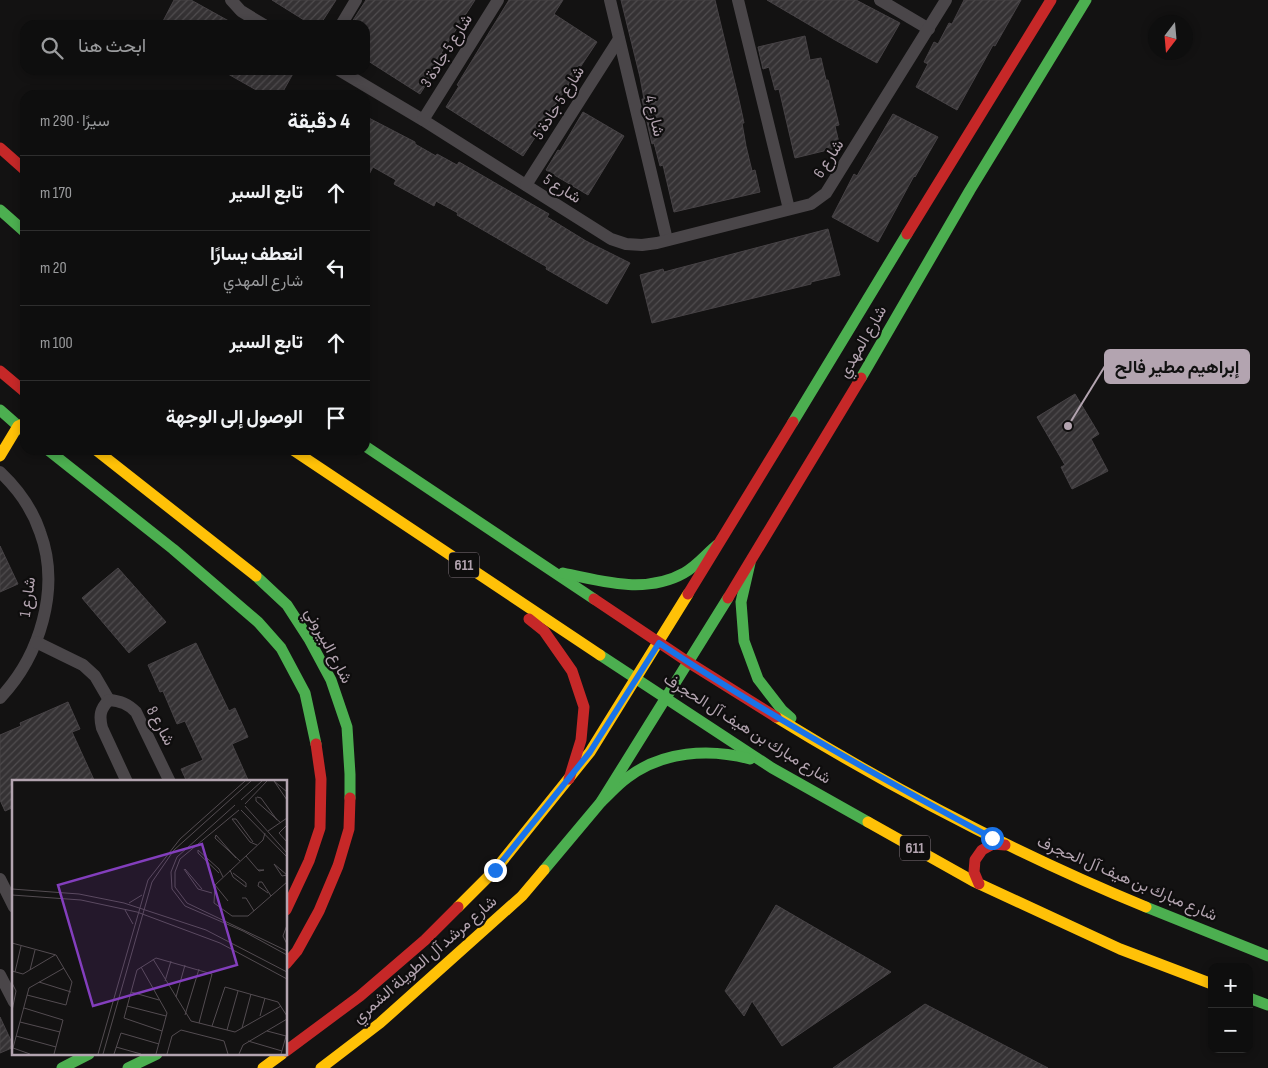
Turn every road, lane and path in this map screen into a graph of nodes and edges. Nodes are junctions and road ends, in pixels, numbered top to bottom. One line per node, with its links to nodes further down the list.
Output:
1 (231, 0): 10 (street)
2 (356, 0): 11 (street)
3 (498, 0): 15 (street, شارع 5 جادة 3)
4 (610, 0): 13 (street, شارع 4)
5 (738, 0): 19 (street)
6 (880, 0): 12 (street)
7 (946, 0): 12 (street, شارع 6)
8 (1051, 0): 34 (main road, شارع المهدي)
9 (1086, 0): 35 (main road, شارع المهدي)
10 (256, 20)
11 (343, 20)
12 (929, 29): 19 (street, شارع 6)
13 (619, 39): 18 (street, شارع 5 جادة 5); 22 (street, شارع 4)
14 (347, 75): 15 (street, شارع 5)
15 (423, 120): 18 (street, شارع 5)
16 (0, 148): 17 (main road)
17 (20, 166)
18 (526, 185): 22 (street, شارع 5)
19 (789, 209): 22 (street, شارع 5)
20 (0, 210): 21 (main road)
21 (20, 228)
22 (667, 240)
23 (0, 371): 24 (main road)
24 (20, 388)
25 (0, 410): 26 (main road)
26 (20, 425)
27 (20, 431): 32 (main road)
28 (370, 449): 37 (main road, شارع مبارك بن هيف آل الحجرف)
29 (54, 455): 55 (main road)
30 (102, 455): 57 (main road, شارع البيروني)
31 (300, 455): 36 (main road, شارع مبارك بن هيف آل الحجرف / 611)
32 (0, 456)
33 (0, 472): 38 (street, شارع 1)
34 (717, 545): 37 (main road); 39 (main road, شارع المهدي)
35 (750, 563): 40 (main road, شارع المهدي); 45 (main road)
36 (466, 566): 41 (main road, شارع مبارك بن هيف آل الحجرف / 611); 47 (main road)
37 (555, 572): 39 (main road, شارع مبارك بن هيف آل الحجرف)
38 (36, 642): 42 (street, شارع 1); 44 (street)
39 (659, 643): 40 (main road, شارع مبارك بن هيف آل الحجرف); 41 (main road, شارع المهدي)
40 (688, 662): 43 (main road, شارع المهدي); 45 (main road, شارع مبارك بن هيف آل الحجرف)
41 (636, 678): 43 (main road, شارع مبارك بن هيف آل الحجرف / 611); 47 (main road, شارع مرشد آل الطويلة الشمري)
42 (0, 698)
43 (665, 698): 46 (main road, شارع مبارك بن هيف آل الحجرف / 611); 50 (main road, شارع مرشد آل الطويلة الشمري)
44 (109, 700): 48 (street); 49 (street, شارع 8)
45 (815, 740): 51 (main road, شارع مبارك بن هيف آل الحجرف)
46 (772, 768): 50 (main road); 53 (main road, شارع مبارك بن هيف آل الحجرف / 611)
47 (569, 779): 63 (main road, شارع مرشد آل الطويلة الشمري)
48 (126, 780)
49 (169, 780)
50 (601, 802): 70 (main road, شارع مرشد آل الطويلة الشمري)
51 (1005, 845): 53 (main road); 56 (main road, شارع مبارك بن هيف آل الحجرف)
52 (0, 879): 54 (street)
53 (979, 884): 59 (main road, شارع مبارك بن هيف آل الحجرف / 611)
54 (12, 903)
55 (288, 906)
56 (1268, 956)
57 (288, 962)
58 (0, 975): 60 (street)
59 (1208, 983)
60 (12, 998)
61 (1253, 1000): 62 (main road)
62 (1268, 1006)
63 (288, 1050)
64 (85, 1056): 67 (main road)
65 (153, 1056): 68 (main road)
66 (279, 1056): 69 (main road)
67 (62, 1068)
68 (128, 1068)
69 (263, 1068)
70 (320, 1068)

